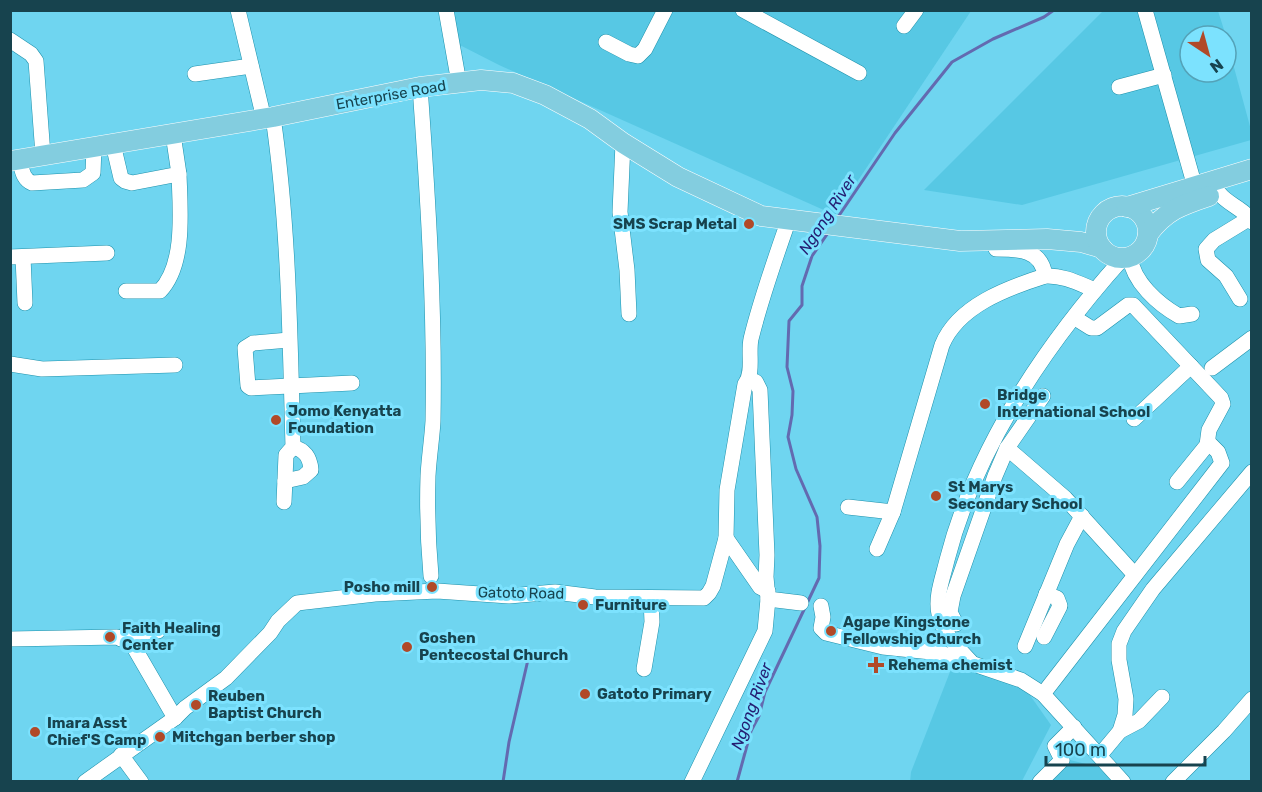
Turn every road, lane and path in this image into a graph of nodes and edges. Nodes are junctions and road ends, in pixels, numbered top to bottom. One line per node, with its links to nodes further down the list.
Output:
1 (238, 10): 10 (street)
2 (446, 10): 14 (street)
3 (665, 10): 9 (street)
4 (743, 10): 11 (street)
5 (916, 10): 7 (street)
6 (1145, 10): 13 (street)
7 (903, 26)
8 (10, 40): 21 (street)
9 (606, 42)
10 (251, 66): 12 (street); 17 (street)
11 (859, 73)
12 (195, 74)
13 (1164, 75): 16 (street); 26 (street)
14 (459, 83): 15 (main road, Enterprise Road); 19 (main road, Enterprise Road)
15 (420, 87): 17 (main road, Enterprise Road); 71 (street)
16 (1119, 87)
17 (268, 118): 18 (main road, Enterprise Road); 48 (street)
18 (173, 134): 20 (main road, Enterprise Road); 24 (street)
19 (622, 143): 30 (main road, Enterprise Road); 44 (street)
20 (104, 145): 21 (main road, Enterprise Road); 22 (street); 24 (street)
21 (43, 155): 22 (main road, Enterprise Road)
22 (15, 160)
23 (1251, 169): 26 (main road)
24 (179, 174): 41 (street)
25 (1251, 183): 27 (main road)
26 (1195, 187): 28 (main road)
27 (1219, 193): 29 (street); 32 (main road)
28 (1127, 207): 31 (main road); 32 (main road)
29 (1248, 213): 42 (street)
30 (789, 219): 34 (main road, Enterprise Road); 53 (street, Gatoto Road)
31 (1100, 219): 33 (main road); 35 (main road)
32 (1148, 234): 38 (main road)
33 (1047, 239): 34 (main road); 35 (main road)
34 (960, 241): 39 (street)
35 (1102, 248): 38 (main road)
36 (107, 253): 37 (street)
37 (17, 257): 43 (street)
38 (1127, 258): 40 (street); 45 (street)
39 (1044, 276): 40 (street); 66 (street)
40 (1095, 290): 46 (street)
41 (126, 291)
42 (1240, 299)
43 (25, 303)
44 (629, 314)
45 (1192, 314)
46 (1075, 318): 51 (street); 83 (street)
47 (1251, 338): 52 (street)
48 (289, 340): 55 (street); 55 (street)
49 (10, 364): 50 (street)
50 (175, 365)
51 (1191, 366): 57 (street); 58 (street)
52 (1212, 368)
53 (748, 379): 68 (street, Gatoto Road); 73 (street)
54 (352, 383): 55 (street)
55 (291, 387): 59 (street)
56 (1043, 396): 60 (street)
57 (1134, 419)
58 (1208, 442): 63 (street); 70 (street)
59 (293, 447): 62 (street); 62 (street)
60 (1007, 448): 67 (street); 77 (street)
61 (1251, 472): 90 (street)
62 (285, 481): 64 (street)
63 (1178, 482)
64 (284, 502)
65 (848, 507): 66 (street)
66 (893, 512): 69 (street)
67 (1082, 516): 70 (street); 72 (street)
68 (726, 538): 73 (street); 74 (street, Gatoto Road)
69 (878, 549)
70 (1135, 575): 85 (street)
71 (432, 576)
72 (1046, 594): 79 (street); 82 (street)
73 (768, 595): 75 (street); 95 (street)
74 (651, 598): 84 (street); 88 (street, Gatoto Road)
75 (801, 603)
76 (821, 606): 83 (street)
77 (956, 624)
78 (158, 631): 81 (street)
79 (1044, 637)
80 (10, 639): 81 (street)
81 (121, 639): 88 (street)
82 (1025, 646)
83 (972, 663): 85 (street)
84 (644, 669)
85 (1043, 694): 89 (street)
86 (1162, 697): 90 (street)
87 (1251, 699): 98 (street)
88 (175, 718): 91 (street, Gatoto Road)
89 (1074, 727): 92 (street); 96 (street)
90 (1120, 731): 92 (street)
91 (121, 754): 93 (street, Gatoto Road); 94 (street)
92 (1100, 755): 97 (street)
93 (85, 782)
94 (141, 782)
95 (692, 782)
96 (1040, 782)
97 (1123, 782)
98 (1173, 782)

